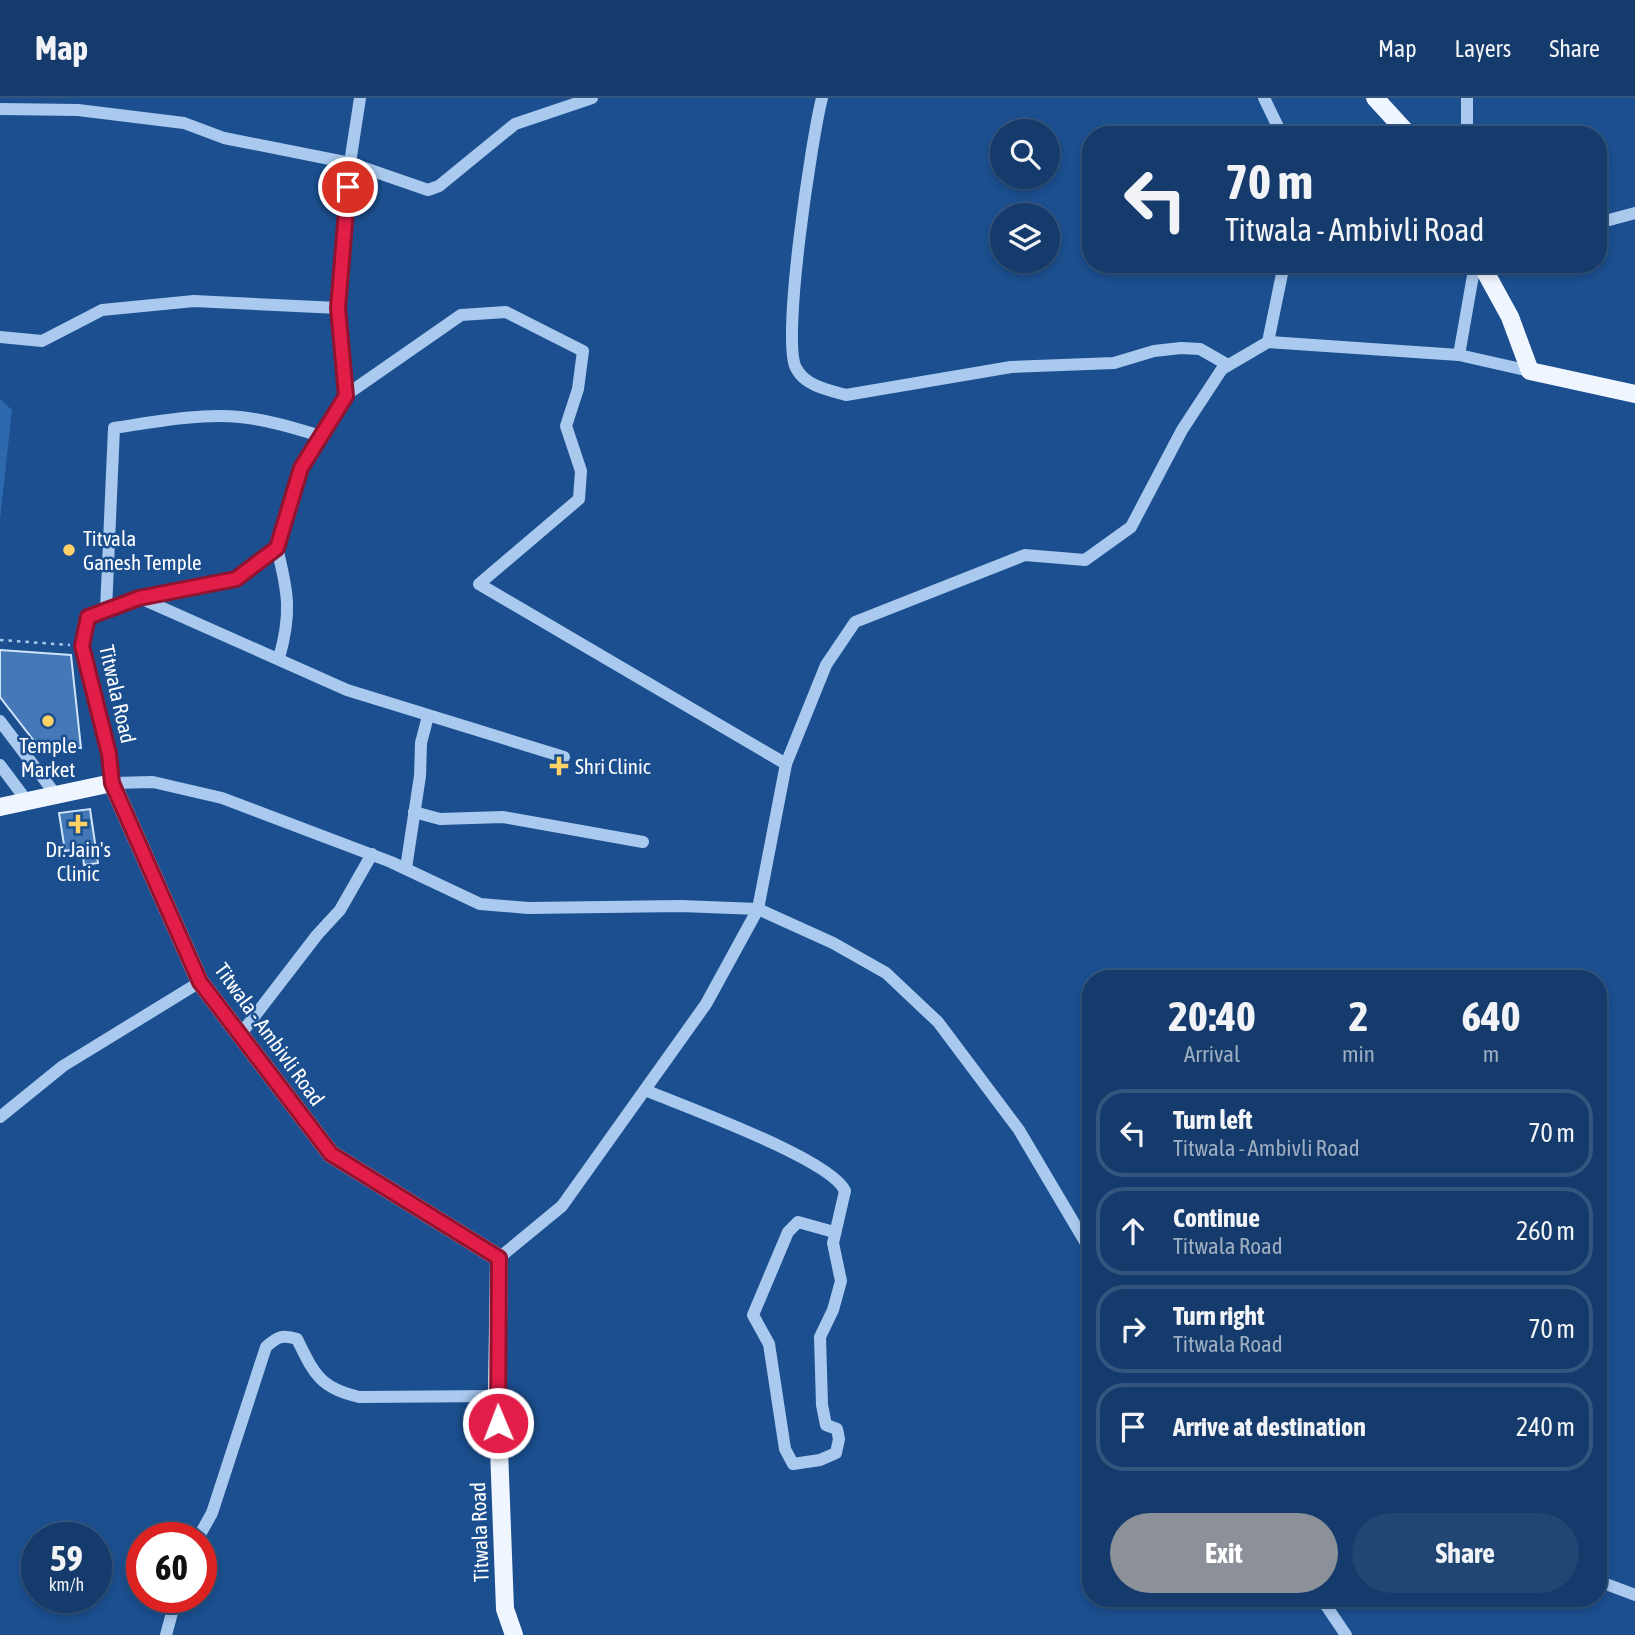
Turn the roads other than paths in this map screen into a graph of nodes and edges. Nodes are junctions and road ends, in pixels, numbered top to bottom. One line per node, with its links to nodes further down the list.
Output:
1 (360, 98): 11 (street)
2 (592, 98): 11 (street)
3 (822, 98): 21 (street)
4 (1264, 98): 8 (street)
5 (1375, 98): 9 (main road)
6 (1467, 98): 10 (street)
7 (0, 109): 11 (street)
8 (1278, 126)
9 (1401, 126)
10 (1467, 126)
11 (350, 163): 17 (street)
12 (1635, 213): 13 (street)
13 (1607, 221)
14 (1282, 273): 19 (street)
15 (1473, 273): 20 (street)
16 (1486, 273): 22 (main road)
17 (338, 308): 18 (street); 24 (street)
18 (0, 337)
19 (1268, 342): 20 (street); 21 (street)
20 (1459, 355): 22 (street)
21 (1228, 365): 33 (street)
22 (1530, 371): 23 (main road)
23 (1635, 394)
24 (346, 396): 25 (street); 33 (street)
25 (321, 436): 26 (street); 28 (street)
26 (277, 548): 27 (street, Titwala Road); 29 (street)
27 (139, 598): 28 (street, Titwala Road); 29 (street)
28 (106, 610): 35 (street, Titwala Road)
29 (279, 658): 30 (street)
30 (428, 716): 32 (street); 39 (street)
31 (0, 720): 36 (street)
32 (564, 757)
33 (786, 764): 43 (street)
34 (0, 765): 37 (street)
35 (112, 783): 36 (main road); 41 (street); 44 (main road, Titwala - Ambivli Road)
36 (56, 795): 37 (main road)
37 (27, 801): 38 (main road)
38 (0, 807)
39 (414, 812): 40 (street); 42 (street)
40 (643, 842)
41 (372, 854): 42 (street); 45 (street)
42 (406, 868): 43 (street)
43 (758, 909): 46 (street); 49 (street)
44 (200, 982): 45 (main road, Titwala - Ambivli Road); 47 (street)
45 (240, 1035): 50 (main road, Titwala - Ambivli Road)
46 (645, 1090): 48 (street); 50 (street)
47 (0, 1117)
48 (834, 1232): 48 (street)
49 (1082, 1236)
50 (499, 1258): 51 (main road, Titwala Road)
51 (498, 1396): 52 (street); 58 (main road, Titwala Road)
52 (207, 1522)
53 (1607, 1584): 54 (street)
54 (1635, 1595)
55 (1327, 1607): 59 (street)
56 (172, 1613): 57 (street)
57 (166, 1635)
58 (514, 1635)
59 (1346, 1635)

